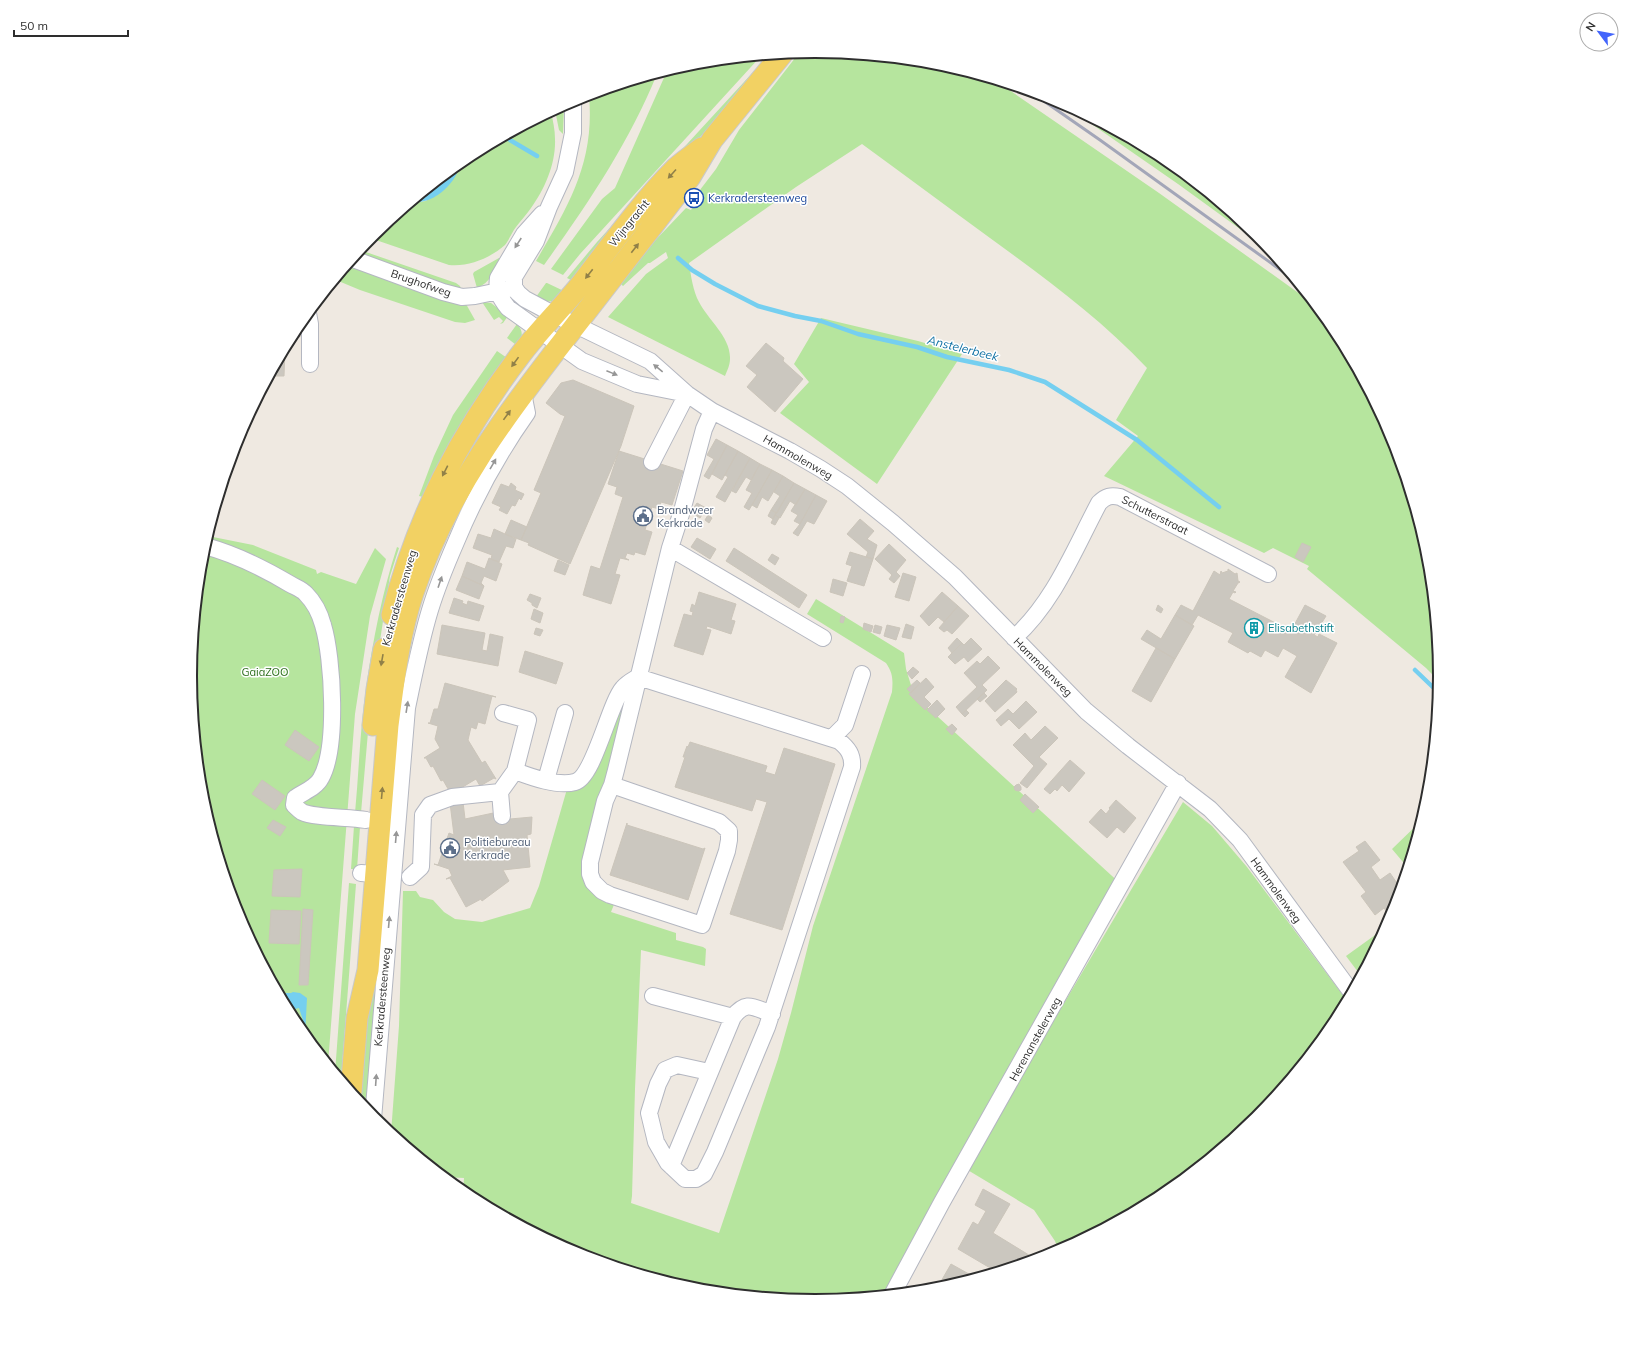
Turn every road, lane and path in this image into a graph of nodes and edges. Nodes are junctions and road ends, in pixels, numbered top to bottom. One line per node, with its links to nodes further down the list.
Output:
1 (778, 59): 3 (main road, Wijngracht)
2 (573, 108): 4 (street)
3 (712, 140): 8 (main road, Wijngracht, one-way to 8); 10 (main road, Wijngracht, one-way to 3)
4 (549, 207): 6 (street); 7 (street, one-way to 7)
5 (358, 261): 7 (street, Brughofweg)
6 (514, 287): 7 (street, Brughofweg); 8 (street, Hammolenweg)
7 (498, 292): 11 (street, Hammolenweg)
8 (554, 315): 10 (street, Hammolenweg); 11 (main road, Kerkradersteenweg)
9 (310, 321): 13 (street)
10 (575, 326): 12 (main road, Kerkradersteenweg); 14 (street, Hammolenweg, one-way to 10)
11 (540, 332): 12 (street, Hammolenweg); 33 (main road, Kerkradersteenweg, one-way to 33)
12 (559, 346): 14 (street, Hammolenweg, one-way to 14); 34 (main road, Kerkradersteenweg, one-way to 12)
13 (310, 364)
14 (686, 394): 15 (street, Hammolenweg); 16 (street)
15 (712, 411): 18 (street); 21 (street, Hammolenweg)
16 (652, 462)
17 (211, 548): 33 (street)
18 (670, 548): 20 (street); 23 (street)
19 (1268, 574): 21 (street, Schutterstraat)
20 (823, 638)
21 (1014, 638): 29 (street, Hammolenweg)
22 (862, 674): 26 (street)
23 (638, 678): 26 (street); 28 (street); 30 (street)
24 (503, 713): 27 (street)
25 (565, 713): 28 (street)
26 (832, 738): 38 (street)
27 (515, 772): 28 (street); 31 (street)
28 (546, 780)
29 (1178, 783): 36 (street, Hammolenweg); 44 (street, Herenanstelerweg)
30 (612, 785): 30 (street)
31 (500, 792): 32 (street); 35 (street)
32 (502, 816)
33 (366, 820): 34 (main road, Kerkradersteenweg)
34 (376, 874): 41 (main road, Kerkradersteenweg); 42 (street, Kerkradersteenweg, one-way to 34)
35 (410, 877)
36 (1349, 989)
37 (653, 996): 39 (street)
38 (772, 1014): 39 (street); 43 (street)
39 (733, 1017): 40 (street)
40 (709, 1072): 43 (street); 43 (street)
41 (352, 1086)
42 (373, 1109)
43 (671, 1166)
44 (894, 1290)

